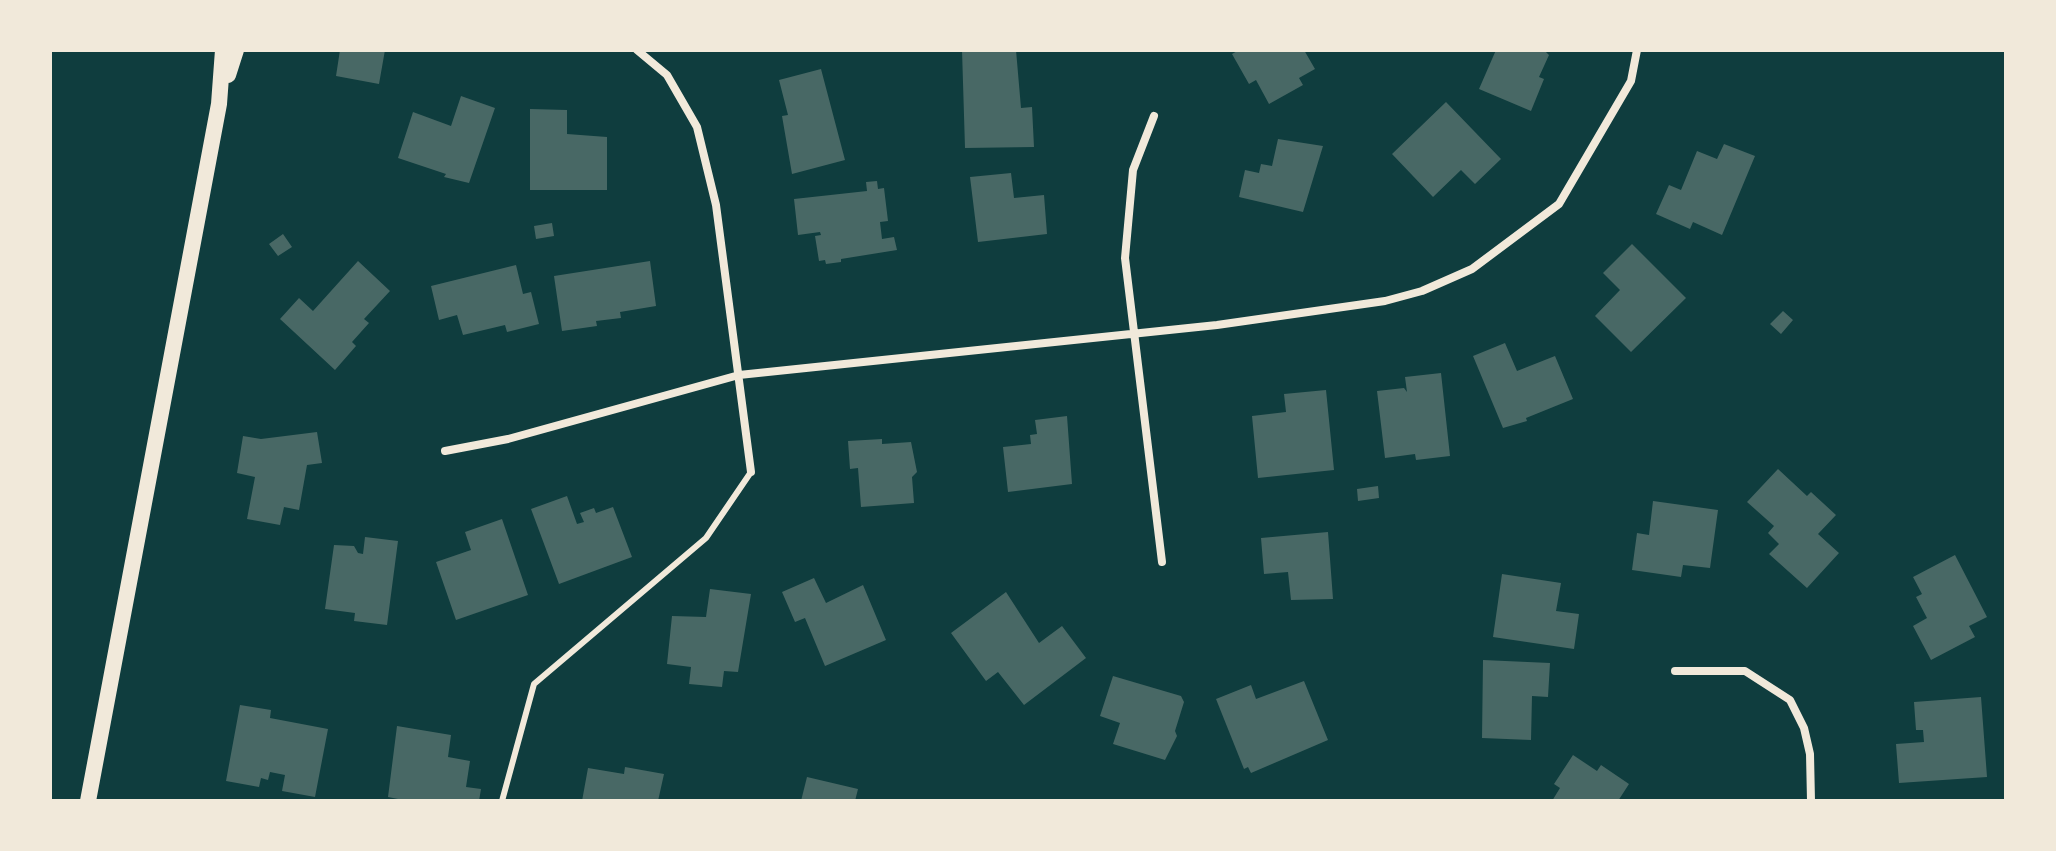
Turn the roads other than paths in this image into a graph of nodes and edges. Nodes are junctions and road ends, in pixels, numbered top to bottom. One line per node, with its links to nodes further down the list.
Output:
1 (223, 50): 5 (main road)
2 (236, 50): 5 (main road)
3 (637, 50): 8 (street)
4 (1637, 50): 7 (street)
5 (219, 104): 13 (main road)
6 (1154, 116): 7 (street)
7 (1133, 335): 8 (street); 11 (street)
8 (739, 375): 9 (street); 10 (street)
9 (445, 451)
10 (751, 472): 14 (lane)
11 (1162, 562)
12 (1675, 671): 15 (street)
13 (88, 801)
14 (502, 801)
15 (1811, 801)

